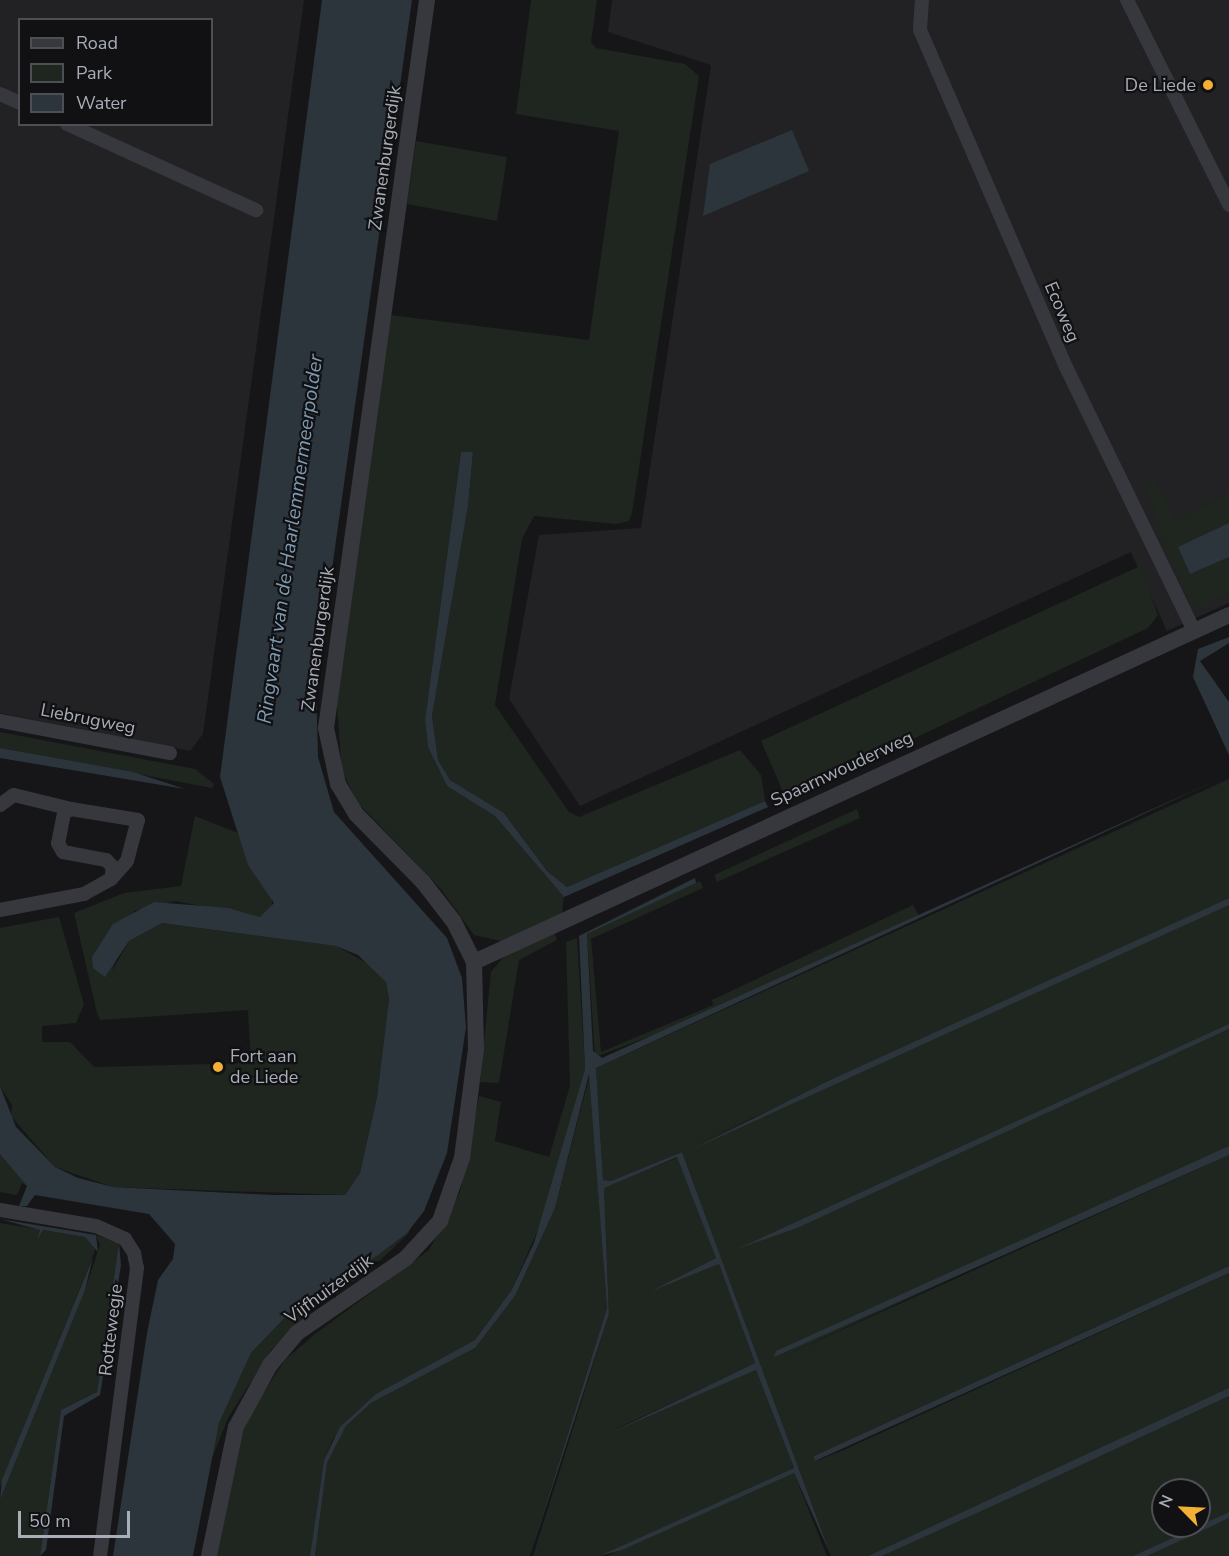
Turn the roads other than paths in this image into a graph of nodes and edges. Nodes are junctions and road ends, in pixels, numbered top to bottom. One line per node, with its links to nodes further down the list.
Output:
1 (427, 0): 17 (street, Zwanenburgerdijk)
2 (922, 0): 10 (street, Ecoweg)
3 (1127, 0): 7 (street)
4 (0, 94): 5 (street)
5 (18, 102)
6 (71, 126): 8 (street)
7 (1229, 205)
8 (256, 210)
9 (1229, 615): 10 (street, Spaarnwouderweg)
10 (1194, 631): 17 (street, Spaarnwouderweg)
11 (0, 721): 12 (street, Liebrugweg)
12 (170, 753)
13 (0, 805): 14 (street)
14 (71, 809): 15 (street); 15 (street)
15 (111, 879): 16 (street)
16 (0, 909)
17 (474, 962): 19 (street, Zwanenburgerdijk)
18 (0, 1210): 20 (street, Rottewegje)
19 (406, 1258): 21 (street, Vijfhuizerdijk)
20 (99, 1556)
21 (209, 1556)

